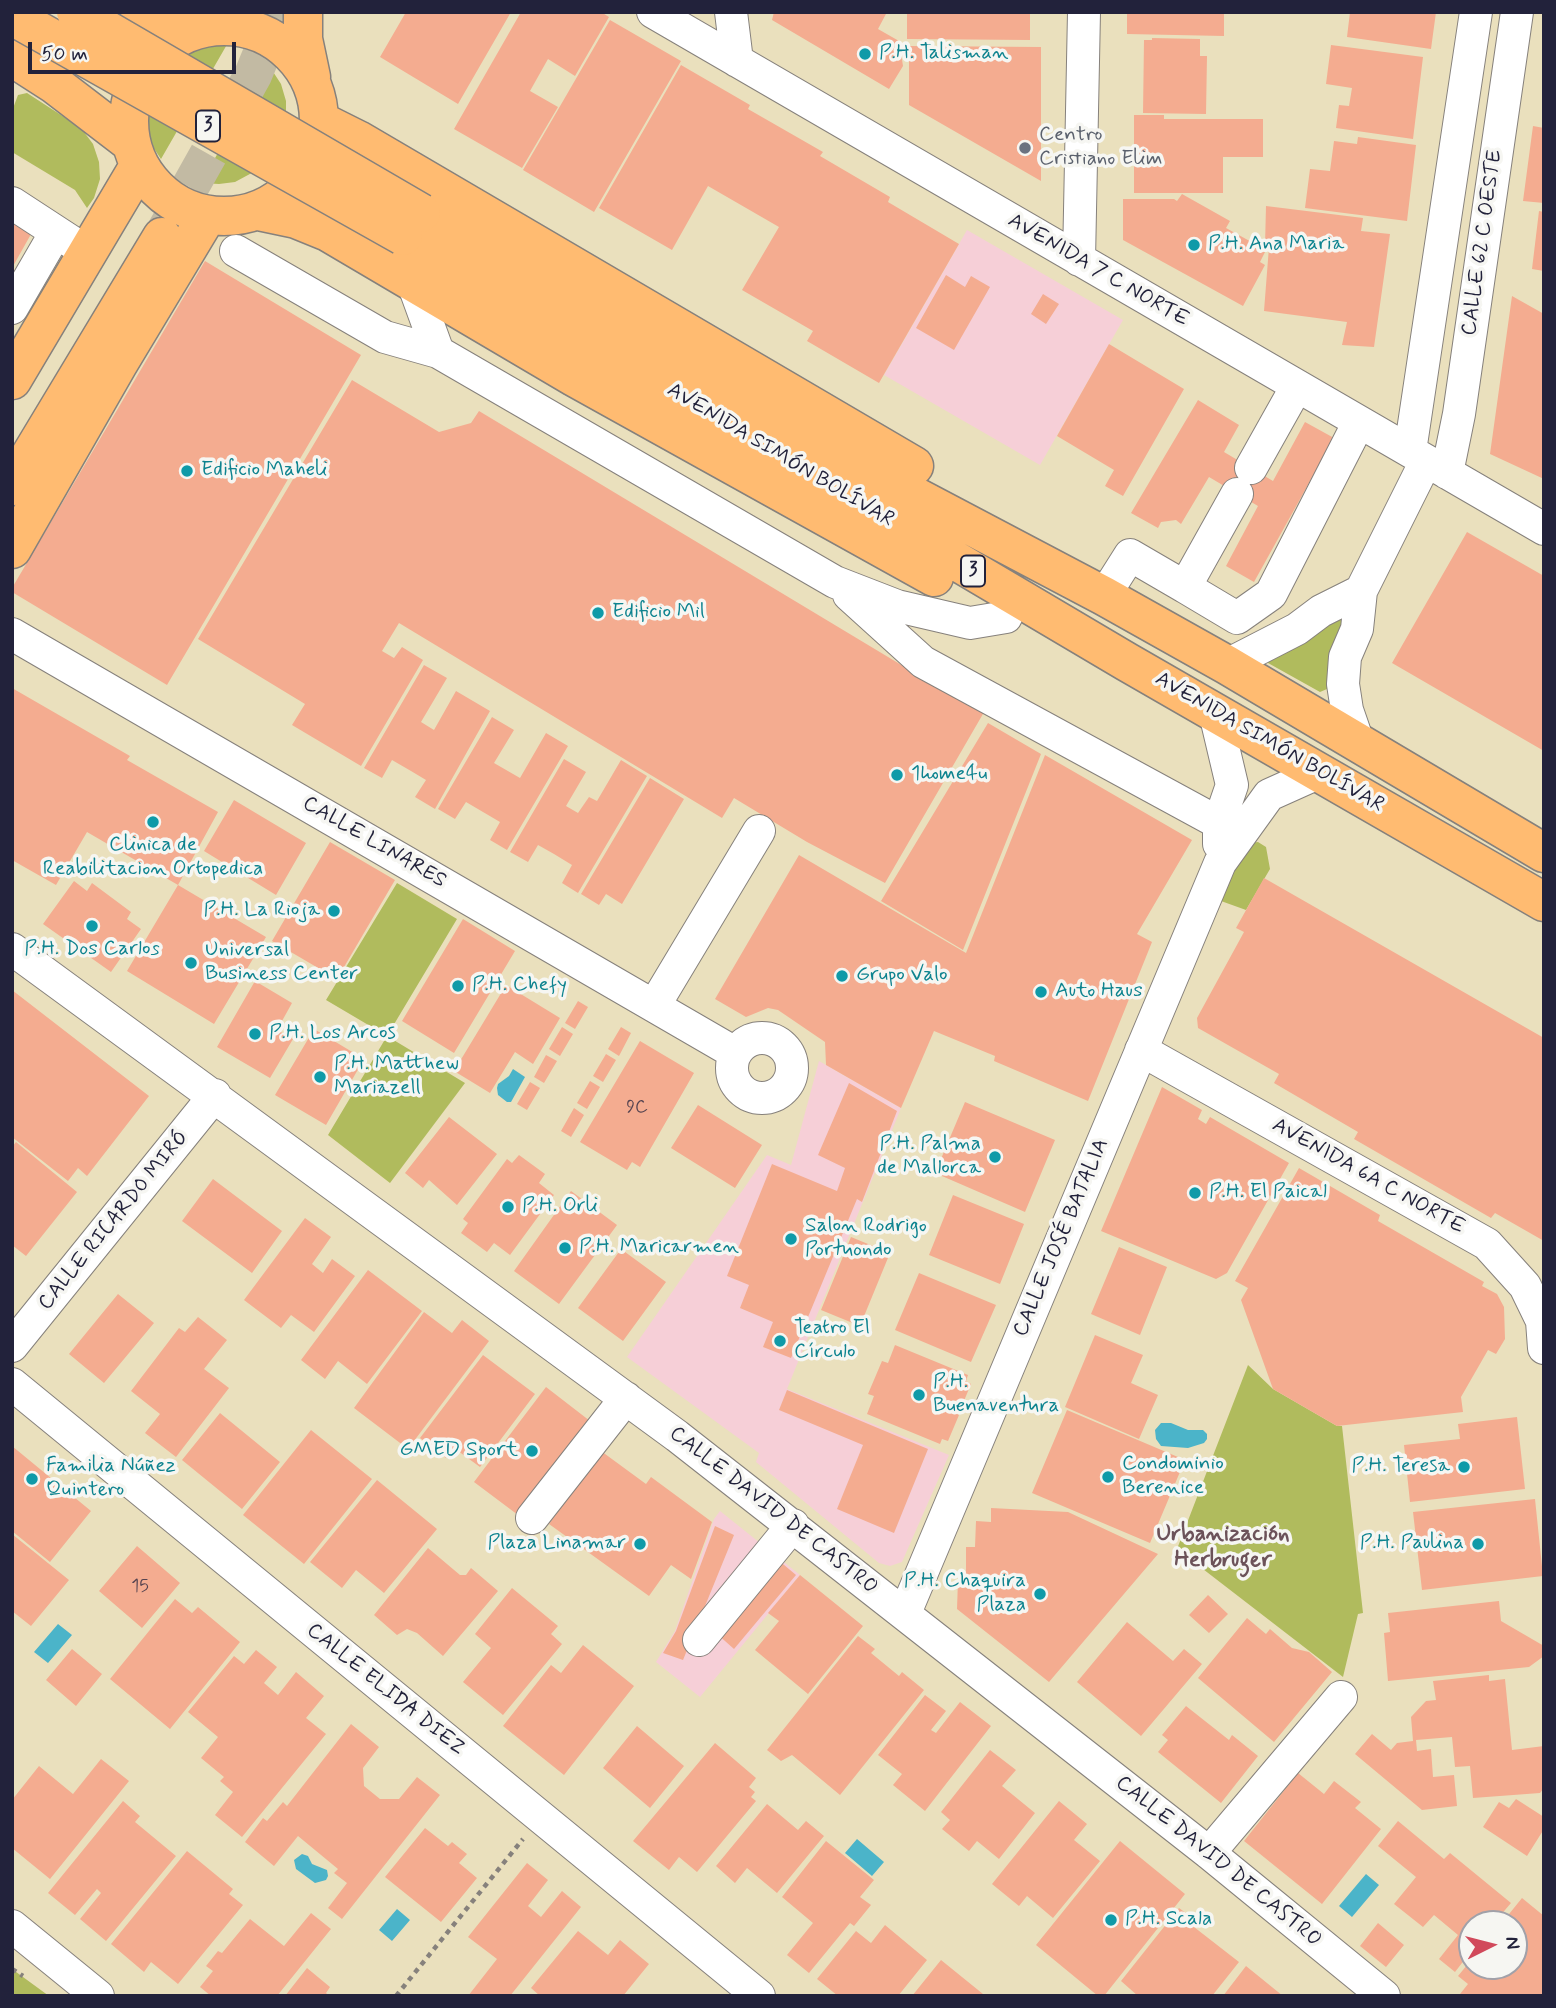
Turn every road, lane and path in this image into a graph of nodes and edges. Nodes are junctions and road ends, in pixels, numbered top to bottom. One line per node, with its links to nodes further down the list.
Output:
1 (43, 12): 12 (main road)
2 (76, 12): 20 (main road, AVENIDA SIMÓN BOLÍVAR / 3, bridge)
3 (140, 12): 11 (main road)
4 (303, 12): 14 (main road)
5 (653, 12): 13 (street, AVENIDA 7 C NORTE)
6 (731, 12): 13 (street)
7 (1084, 12): 23 (street)
8 (1476, 12): 31 (street, CALLE 62 C OESTE)
9 (1517, 12): 31 (street, CALLE 62 C OESTE)
10 (12, 16): 20 (main road, AVENIDA SIMÓN BOLÍVAR / 3, bridge)
11 (203, 22): 14 (main road); 15 (main road)
12 (15, 60): 15 (main road)
13 (737, 61): 23 (street, AVENIDA 7 C NORTE)
14 (316, 104): 17 (main road); 20 (main road)
15 (135, 154): 18 (main road); 22 (main road)
16 (12, 203): 19 (street)
17 (258, 211): 18 (main road); 20 (main road)
18 (207, 216): 34 (main road)
19 (50, 228): 22 (street); 24 (street); 25 (street)
20 (411, 236): 26 (street); 38 (main road, AVENIDA SIMÓN BOLÍVAR / 3); 40 (main road); 43 (main road, AVENIDA SIMÓN BOLÍVAR / 3)
21 (236, 251): 26 (street)
22 (87, 252): 27 (main road)
23 (1079, 260): 28 (street, AVENIDA 7 C NORTE)
24 (12, 278)
25 (12, 308)
26 (438, 352): 35 (street)
27 (12, 380)
28 (1297, 386): 29 (street, AVENIDA 7 C NORTE); 36 (street)
29 (1359, 422): 31 (street, AVENIDA 7 C NORTE); 39 (street)
30 (12, 438): 32 (main road)
31 (1428, 462): 33 (street, AVENIDA 7 C NORTE); 37 (street, CALLE 62 C OESTE)
32 (12, 486)
33 (1544, 529)
34 (12, 549)
35 (835, 582): 40 (street); 48 (street)
36 (1185, 587): 38 (street); 39 (street)
37 (1361, 591): 44 (street); 46 (street, CALLE 62 C OESTE)
38 (1104, 596): 42 (main road, AVENIDA SIMÓN BOLÍVAR / 3)
39 (1212, 603): 42 (street)
40 (1006, 617): 43 (main road)
41 (12, 634): 54 (street, CALLE LINARES)
42 (1188, 643): 44 (main road, AVENIDA SIMÓN BOLÍVAR / 3)
43 (1126, 662): 45 (main road, AVENIDA SIMÓN BOLÍVAR / 3)
44 (1227, 665): 46 (main road, AVENIDA SIMÓN BOLÍVAR / 3)
45 (1215, 713): 47 (main road, AVENIDA SIMÓN BOLÍVAR / 3); 48 (street, CALLE JOSÉ BATALIA)
46 (1359, 745): 50 (main road, AVENIDA SIMÓN BOLÍVAR / 3)
47 (1318, 773): 51 (street, CALLE JOSÉ BATALIA); 52 (main road, AVENIDA SIMÓN BOLÍVAR / 3)
48 (1219, 823): 51 (street, CALLE JOSÉ BATALIA)
49 (759, 831): 54 (street)
50 (1544, 853)
51 (1220, 863): 55 (street, CALLE JOSÉ BATALIA)
52 (1544, 902)
53 (12, 949): 57 (street)
54 (654, 1006): 56 (street, CALLE LINARES)
55 (1141, 1050): 58 (street, AVENIDA 6A C NORTE); 64 (street, CALLE JOSÉ BATALIA)
56 (735, 1053)
57 (215, 1095): 59 (street, CALLE RICARDO MIRÓ); 61 (street, CALLE DAVID DE CASTRO)
58 (1543, 1330)
59 (12, 1346)
60 (12, 1384): 67 (street, CALLE ELIDA DIEZ)
61 (626, 1398): 62 (street); 63 (street, CALLE DAVID DE CASTRO)
62 (532, 1518)
63 (793, 1525): 64 (street, CALLE DAVID DE CASTRO); 65 (street)
64 (905, 1614): 68 (street, CALLE DAVID DE CASTRO)
65 (699, 1640)
66 (1341, 1697): 68 (street)
67 (540, 1818): 71 (path); 72 (street, CALLE ELIDA DIEZ)
68 (1209, 1853): 73 (street, CALLE DAVID DE CASTRO)
69 (12, 1926): 70 (street)
70 (98, 1996)
71 (396, 1996)
72 (759, 1996)
73 (1384, 1996)

